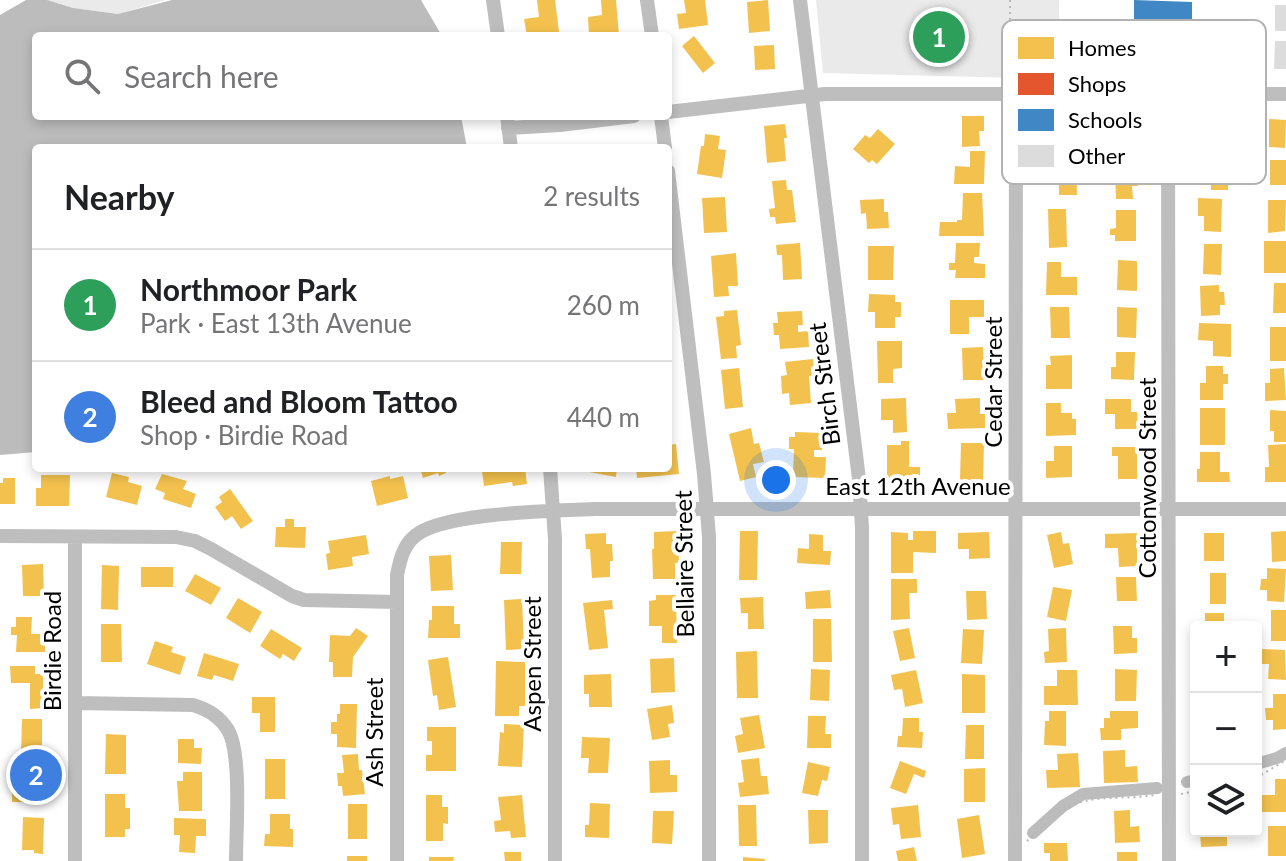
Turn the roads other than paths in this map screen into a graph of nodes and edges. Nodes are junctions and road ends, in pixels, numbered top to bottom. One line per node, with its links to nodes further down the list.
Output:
1 (493, 0): 4 (street)
2 (647, 0): 5 (street)
3 (800, 0): 7 (street, Birch Street)
4 (497, 32)
5 (651, 32)
6 (1002, 94): 7 (street)
7 (812, 95): 8 (street); 19 (street, Birch Street)
8 (672, 112)
9 (601, 120): 11 (street)
10 (662, 120): 13 (street)
11 (508, 122): 12 (street)
12 (511, 144)
13 (664, 144)
14 (1016, 184): 20 (street, Cedar Street)
15 (1168, 184): 21 (street, Cottonwood Street)
16 (672, 205): 18 (street, Bellaire Street)
17 (550, 472): 23 (street, Aspen Street)
18 (707, 508): 19 (street, East 12th Avenue); 23 (street, East 12th Avenue); 33 (street, Bellaire Street)
19 (861, 509): 20 (street, East 12th Avenue); 34 (street, Birch Street)
20 (1016, 509): 21 (street, East 12th Avenue); 28 (street, Cedar Street)
21 (1170, 509): 22 (street, East 12th Avenue); 35 (street, Cottonwood Street)
22 (1286, 509)
23 (554, 511): 26 (street, East 12th Avenue); 32 (street, Aspen Street)
24 (0, 536): 25 (street)
25 (75, 537): 26 (street); 27 (street, Birdie Road)
26 (397, 602): 31 (street, Ash Street)
27 (75, 703): 29 (street, Birdie Road); 30 (street)
28 (1019, 856)
29 (75, 861)
30 (236, 861)
31 (397, 861)
32 (555, 861)
33 (709, 861)
34 (862, 861)
35 (1169, 861)

